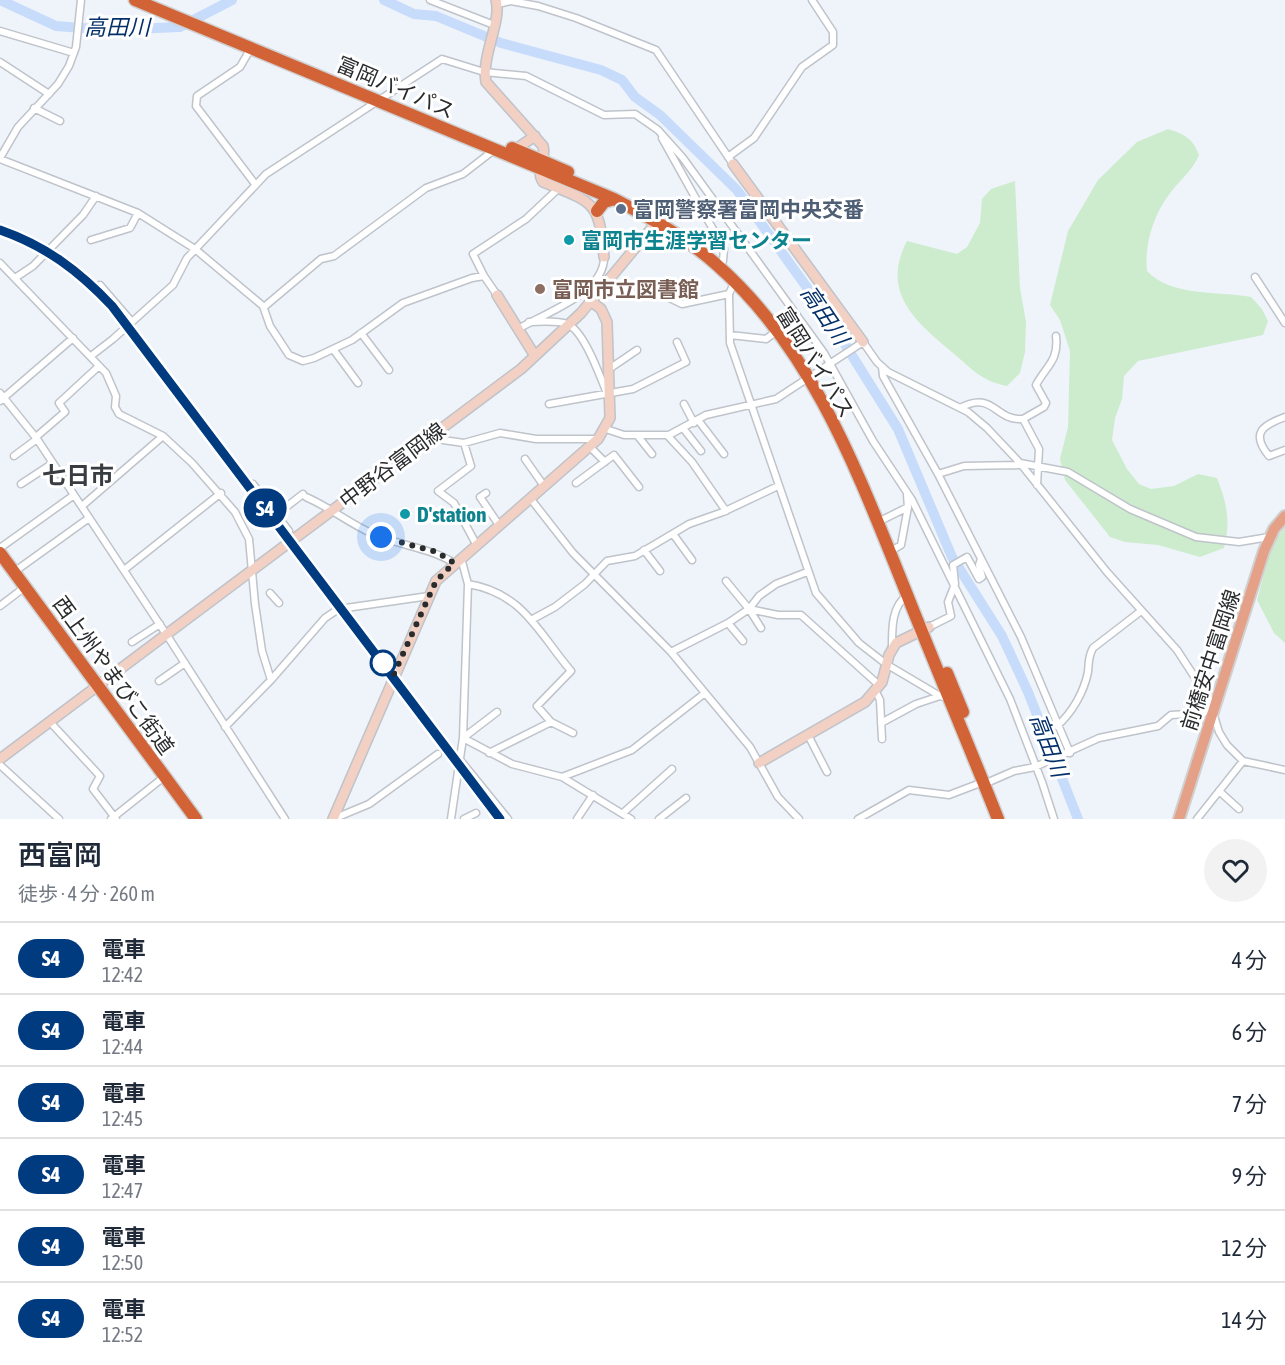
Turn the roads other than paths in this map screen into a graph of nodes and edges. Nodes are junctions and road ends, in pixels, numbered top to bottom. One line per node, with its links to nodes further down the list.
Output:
1 (81, 0): 10 (street)
2 (135, 0): 9 (highway, 富岡バイパス)
3 (156, 0): 14 (highway, 富岡バイパス)
4 (430, 0): 7 (street)
5 (812, 0): 22 (street)
6 (497, 2): 7 (street); 22 (street)
7 (493, 26): 12 (street)
8 (0, 31): 10 (street)
9 (251, 48): 14 (highway, 富岡バイパス); 24 (street)
10 (75, 50): 13 (street)
11 (0, 62): 13 (street)
12 (485, 71): 14 (street); 17 (street); 18 (street)
13 (49, 94): 15 (street)
14 (381, 98): 19 (highway, 富岡バイパス); 20 (highway, 富岡バイパス); 24 (street)
15 (34, 108): 16 (street); 21 (street)
16 (60, 121)
17 (657, 130): 34 (street); 62 (street)
18 (535, 136): 20 (street); 23 (street)
19 (495, 149): 23 (highway, 富岡バイパス); 45 (street)
20 (516, 149): 23 (highway, 富岡バイパス)
21 (0, 159): 26 (street)
22 (730, 160): 57 (street)
23 (541, 165): 25 (street); 27 (highway, 富岡バイパス); 30 (highway, 富岡バイパス)
24 (255, 184): 32 (street)
25 (559, 189): 28 (street); 36 (street)
26 (96, 196): 29 (street); 38 (street)
27 (614, 199): 28 (highway); 30 (highway, 富岡バイパス)
28 (597, 211): 33 (street)
29 (138, 213): 31 (street); 32 (street)
30 (659, 219): 34 (highway, 富岡バイパス); 39 (highway, 富岡バイパス); 41 (street, 中野谷富岡線)
31 (91, 240)
32 (195, 249): 45 (street); 46 (street)
33 (604, 257): 47 (street)
34 (723, 261): 67 (highway, 富岡バイパス)
35 (0, 263): 38 (street)
36 (484, 276): 43 (street); 52 (street)
37 (1255, 277): 48 (street)
38 (15, 278): 55 (street)
39 (735, 281): 42 (street); 51 (highway, 富岡バイパス)
40 (100, 285): 46 (street)
41 (606, 285): 42 (street); 44 (street, 中野谷富岡線)
42 (729, 294): 53 (street)
43 (497, 295): 50 (street)
44 (592, 302): 49 (street, 中野谷富岡線); 65 (street)
45 (264, 307): 58 (street)
46 (131, 321): 60 (street)
47 (529, 322): 49 (street); 50 (street)
48 (1285, 323)
49 (570, 325): 61 (street, 中野谷富岡線); 69 (street)
50 (518, 329): 61 (street)
51 (777, 331): 53 (street); 67 (highway, 富岡バイパス)
52 (361, 333): 58 (street); 66 (street)
53 (730, 335): 73 (street)
54 (1056, 336): 76 (street)
55 (73, 338): 60 (street); 70 (street)
56 (677, 342): 69 (street)
57 (862, 343): 62 (street); 64 (street)
58 (333, 349): 68 (street)
59 (637, 350): 65 (street)
60 (91, 356): 63 (street)
61 (535, 356): 80 (street, 中野谷富岡線)
62 (830, 364): 67 (street); 106 (street)
63 (99, 366): 83 (street); 84 (street)
64 (882, 368): 74 (street); 98 (street)
65 (609, 369): 69 (street)
66 (389, 370)
67 (811, 374): 73 (street); 118 (highway, 富岡バイパス); 143 (highway, 富岡バイパス)
68 (358, 383)
69 (609, 396): 71 (street); 79 (street)
70 (1, 397): 84 (street)
71 (549, 404)
72 (684, 404): 77 (street)
73 (751, 406): 77 (street); 103 (street)
74 (960, 408): 76 (street); 96 (street)
75 (1285, 417): 89 (street)
76 (1023, 419): 97 (street)
77 (696, 422): 78 (street); 91 (street)
78 (683, 428): 82 (street); 88 (street)
79 (606, 429): 81 (street); 85 (street)
80 (437, 431): 86 (street); 113 (street, 中野谷富岡線)
81 (637, 435): 82 (street); 90 (street)
82 (667, 435): 114 (street)
83 (163, 436): 107 (street); 111 (street)
84 (36, 438): 92 (street); 95 (street)
85 (598, 439): 86 (street); 87 (street)
86 (464, 443): 123 (street)
87 (590, 447): 94 (street); 102 (street)
88 (701, 450)
89 (1285, 450)
90 (652, 454)
91 (724, 454)
92 (14, 456)
93 (525, 459): 102 (street)
94 (605, 462): 99 (street); 105 (street)
95 (53, 463): 100 (street); 109 (street)
96 (1021, 464): 97 (street); 98 (street); 104 (street)
97 (1039, 465): 104 (street); 122 (street)
98 (938, 474): 128 (street)
99 (576, 483)
100 (21, 484)
101 (253, 484): 115 (street)
102 (544, 486): 110 (street)
103 (778, 486): 114 (street); 135 (street)
104 (1037, 486): 149 (street)
105 (639, 487)
106 (906, 492): 112 (street); 139 (street)
107 (221, 493): 131 (street); 134 (street)
108 (486, 493): 119 (street)
109 (74, 495): 111 (street); 124 (street)
110 (530, 498): 119 (street); 136 (street)
111 (82, 506): 117 (street)
112 (908, 507): 118 (street); 125 (street)
113 (333, 510): 115 (street); 129 (street); 134 (street, 中野谷富岡線)
114 (726, 511): 121 (street)
115 (277, 514): 120 (street)
116 (1285, 516): 122 (main road, 前橋安中富岡線)
117 (89, 518): 131 (street); 133 (street)
118 (884, 519): 125 (highway, 富岡バイパス)
119 (499, 525): 123 (street)
120 (290, 531)
121 (673, 534): 126 (street); 130 (street)
122 (1270, 537): 170 (main road, 前橋安中富岡線)
123 (476, 543): 129 (street)
124 (0, 548)
125 (896, 548): 154 (highway, 富岡バイパス)
126 (644, 550): 132 (street); 136 (street)
127 (0, 553): 133 (highway, 西上州やまびこ街道)
128 (981, 559): 139 (street); 174 (street)
129 (457, 560): 138 (street); 142 (street)
130 (692, 560)
131 (124, 570): 152 (street)
132 (660, 571)
133 (14, 572): 140 (highway, 西上州やまびこ街道)
134 (251, 572): 155 (street, 中野谷富岡線); 162 (street)
135 (807, 572): 147 (street); 161 (street)
136 (595, 574): 150 (street); 159 (street)
137 (726, 581): 147 (street)
138 (468, 584): 150 (street); 178 (street)
139 (954, 586): 154 (street); 188 (street)
140 (25, 587): 145 (street); 164 (highway, 西上州やまびこ街道)
141 (270, 593): 144 (street)
142 (429, 596): 146 (street); 205 (street)
143 (907, 596): 154 (highway, 富岡バイパス); 158 (street)
144 (279, 603)
145 (0, 606)
146 (346, 608)
147 (749, 609): 151 (street); 153 (street); 165 (street)
148 (337, 610): 162 (street)
149 (1141, 611): 168 (street); 174 (street)
150 (531, 620): 171 (street)
151 (728, 623): 156 (street); 159 (street)
152 (160, 624): 155 (street); 157 (street)
153 (761, 628)
154 (925, 629): 158 (street); 167 (highway, 富岡バイパス); 194 (highway, 富岡バイパス)
155 (167, 634): 160 (street); 164 (street, 中野谷富岡線)
156 (743, 641)
157 (132, 642)
158 (892, 649): 161 (street)
159 (671, 652): 166 (street)
160 (185, 663): 163 (street); 175 (street)
161 (886, 664): 165 (street); 167 (street)
162 (271, 680): 175 (street)
163 (159, 681)
164 (98, 687): 172 (street, 中野谷富岡線); 192 (highway, 西上州やまびこ街道)
165 (878, 689): 173 (street); 177 (street)
166 (705, 693): 186 (street); 193 (street)
167 (944, 697): 173 (street); 194 (highway, 富岡バイパス)
168 (1210, 701): 170 (street); 181 (street)
169 (497, 712): 178 (street)
170 (1214, 713): 185 (street); 217 (main road, 前橋安中富岡線)
171 (551, 722): 176 (street); 180 (street)
172 (50, 723): 183 (street, 中野谷富岡線); 201 (street)
173 (881, 723): 179 (street)
174 (1057, 726): 181 (street)
175 (225, 727): 204 (street)
176 (573, 733)
177 (808, 735): 186 (street); 191 (street)
178 (463, 738): 180 (street); 184 (street)
179 (882, 740)
180 (489, 753): 193 (street)
181 (1070, 753): 188 (street)
182 (438, 754): 205 (street)
183 (0, 759)
184 (461, 761): 206 (street); 208 (street)
185 (1243, 761): 190 (street); 195 (street)
186 (759, 763): 212 (street)
187 (0, 765): 202 (street)
188 (1035, 767): 194 (street); 216 (street)
189 (672, 769): 200 (street)
190 (1285, 770)
191 (827, 772)
192 (164, 777): 201 (street); 203 (highway, 西上州やまびこ街道)
193 (562, 777): 196 (street)
194 (987, 782): 213 (street); 214 (highway, 富岡バイパス); 215 (highway, 富岡バイパス)
195 (1219, 791): 198 (street); 218 (street)
196 (593, 795): 200 (street); 209 (street)
197 (686, 798): 211 (street)
198 (1239, 809)
199 (476, 813): 207 (street)
200 (623, 813): 210 (street)
201 (114, 818)
202 (58, 819)
203 (196, 819)
204 (285, 819)
205 (333, 819)
206 (451, 819)
207 (464, 819)
208 (508, 819)
209 (576, 819)
210 (631, 819)
211 (659, 819)
212 (799, 819)
213 (858, 819)
214 (997, 819)
215 (1006, 819)
216 (1054, 819)
217 (1179, 819)
218 (1197, 819)

